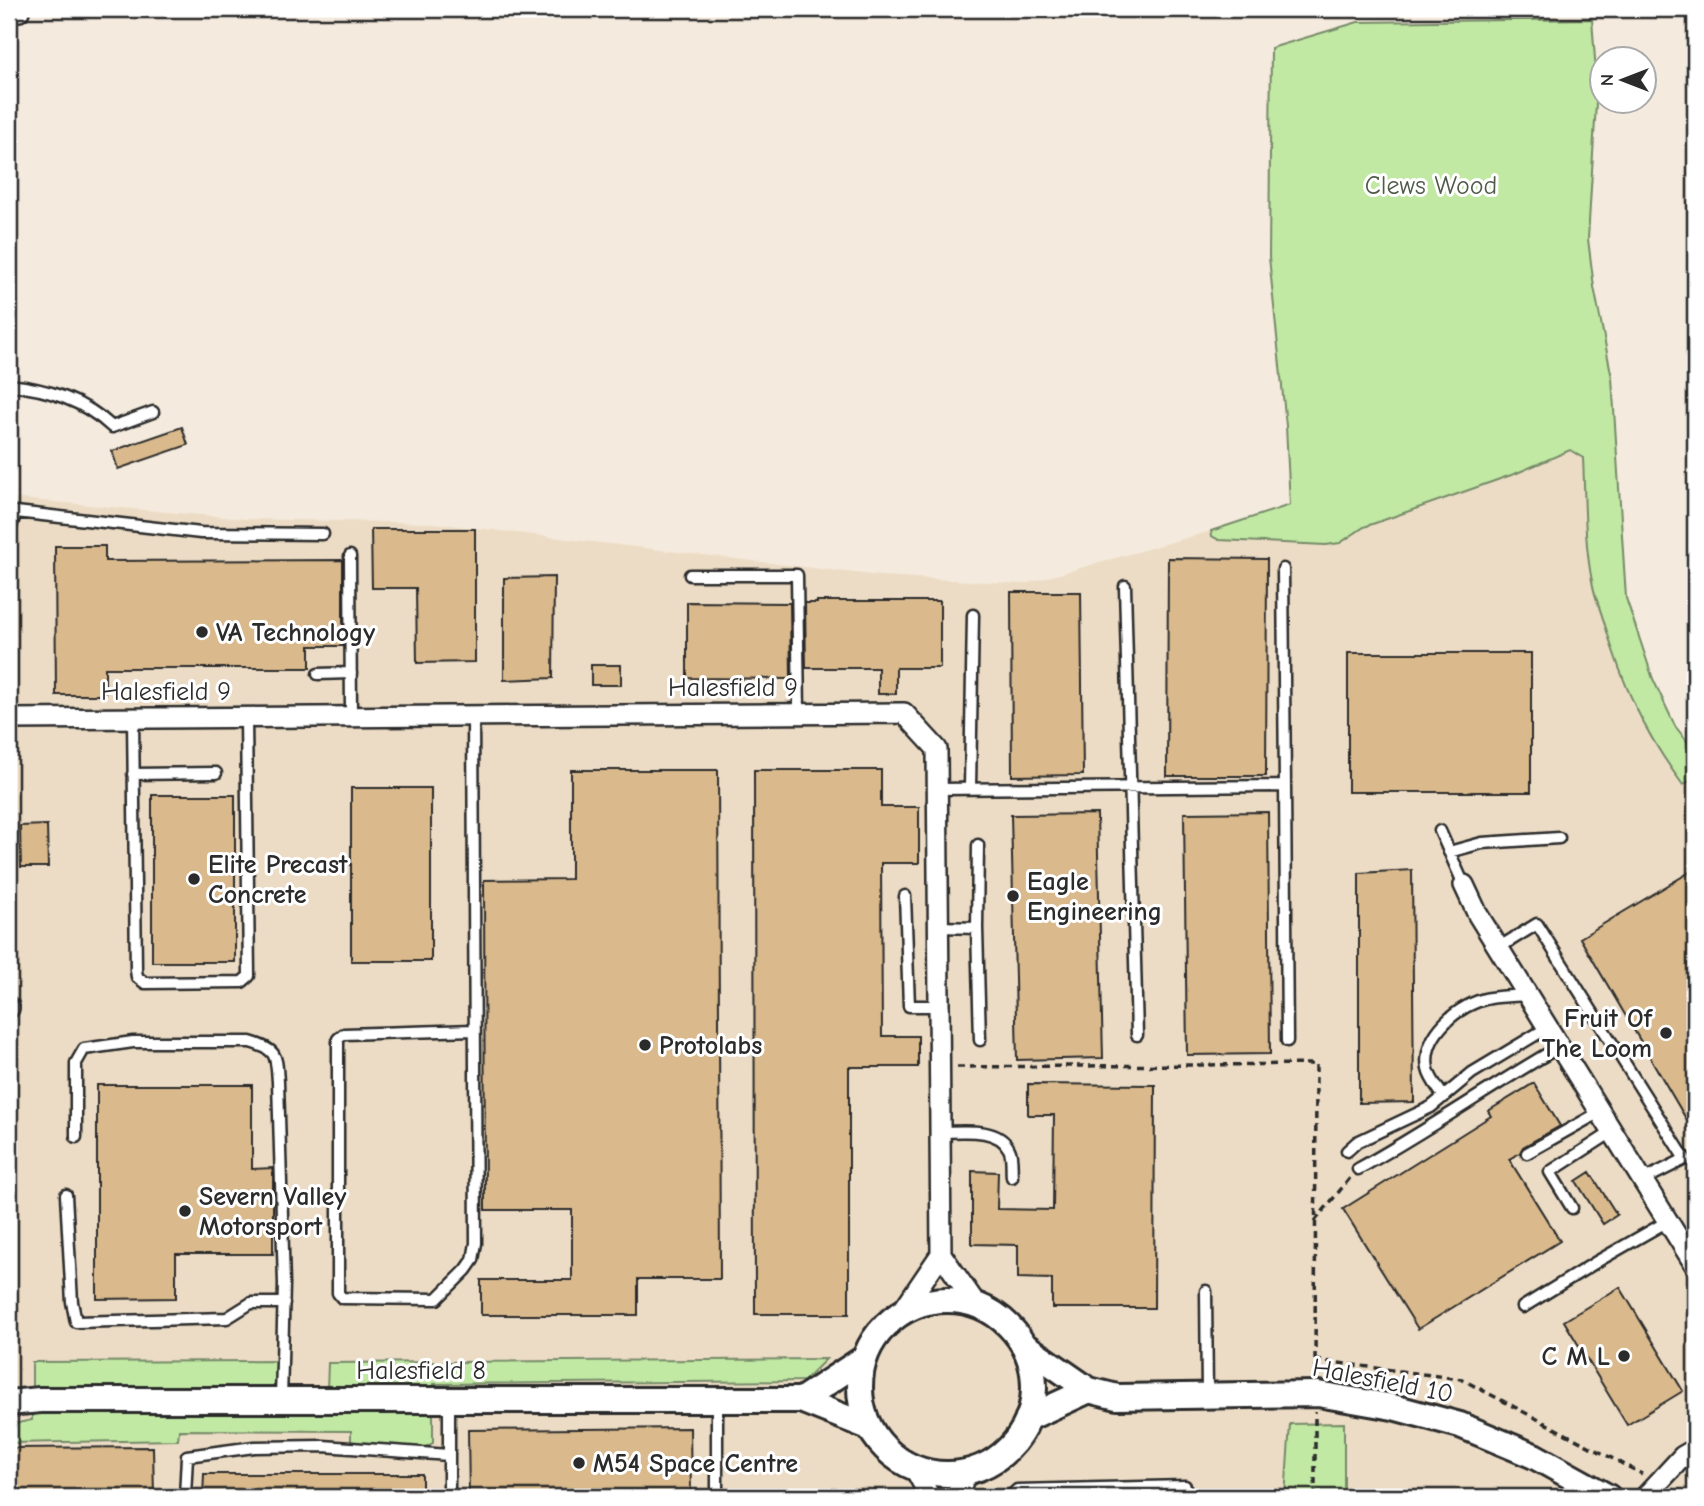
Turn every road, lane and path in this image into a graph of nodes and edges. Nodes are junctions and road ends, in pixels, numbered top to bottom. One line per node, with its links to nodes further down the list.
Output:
1 (9, 385): 2 (lane)
2 (153, 412)
3 (9, 533): 4 (lane)
4 (323, 534)
5 (350, 556): 10 (lane)
6 (1283, 569): 21 (lane)
7 (690, 575): 12 (lane)
8 (1125, 586): 20 (lane)
9 (973, 615): 22 (lane)
10 (351, 673): 11 (lane); 14 (lane)
11 (318, 674)
12 (799, 713): 13 (street, Halesfield 9); 23 (street, Halesfield 9)
13 (473, 715): 14 (street, Halesfield 9); 36 (lane)
14 (351, 716): 15 (street, Halesfield 9)
15 (246, 717): 16 (street, Halesfield 9); 19 (lane)
16 (133, 718): 17 (street, Halesfield 9); 19 (lane)
17 (9, 719)
18 (216, 773): 19 (lane)
19 (133, 774)
20 (1130, 786): 21 (lane); 22 (lane); 37 (lane)
21 (1285, 786): 39 (lane)
22 (970, 788): 23 (lane)
23 (938, 789): 30 (street, Halesfield 9)
24 (1440, 831): 27 (lane)
25 (1559, 838): 27 (lane)
26 (978, 845): 31 (lane)
27 (1449, 852): 28 (lane)
28 (1464, 885): 32 (street)
29 (905, 896): 34 (lane)
30 (939, 927): 31 (lane); 34 (street, Halesfield 9)
31 (977, 928): 38 (lane)
32 (1498, 948): 33 (street); 51 (lane)
33 (1528, 995): 35 (street); 42 (lane)
34 (939, 1006): 41 (street, Halesfield 9)
35 (1548, 1028): 40 (street); 42 (lane)
36 (474, 1030): 36 (lane)
37 (1137, 1035)
38 (980, 1040)
39 (1287, 1041)
40 (1559, 1047): 43 (street); 49 (lane)
41 (939, 1068): 44 (street, Halesfield 9); 54 (path)
42 (1444, 1097): 47 (lane)
43 (1600, 1112): 45 (street); 48 (lane)
44 (940, 1132): 50 (lane); 56 (street, Halesfield 9)
45 (1612, 1132): 51 (street); 53 (lane)
46 (76, 1137): 59 (lane)
47 (1347, 1151)
48 (1527, 1153)
49 (1358, 1169): 54 (path)
50 (1012, 1177)
51 (1643, 1180): 55 (street)
52 (66, 1195): 59 (lane)
53 (1572, 1208)
54 (1315, 1221): 65 (path)
55 (1668, 1221): 57 (street); 62 (lane)
56 (941, 1254): 60 (street); 61 (street)
57 (1695, 1265)
58 (1206, 1291): 69 (lane)
59 (284, 1303): 71 (lane)
60 (976, 1304): 61 (street); 63 (street)
61 (905, 1307): 64 (street)
62 (1523, 1307)
63 (1024, 1345): 68 (street, Halesfield 10); 77 (street)
64 (863, 1359): 74 (street); 78 (street)
65 (1315, 1360): 66 (path); 84 (path)
66 (1315, 1378)
67 (9, 1386): 70 (street, Halesfield 8)
68 (1088, 1390): 69 (street, Halesfield 10); 77 (street)
69 (1207, 1395): 92 (street, Halesfield 10)
70 (40, 1400): 71 (street, Halesfield 8); 75 (street, Halesfield 8)
71 (281, 1400): 72 (street, Halesfield 8)
72 (450, 1400): 73 (street, Halesfield 8); 80 (lane)
73 (717, 1400): 74 (street, Halesfield 8); 87 (lane)
74 (801, 1400): 78 (street, Halesfield 8)
75 (9, 1403)
76 (1315, 1409): 91 (path)
77 (1028, 1418): 82 (street)
78 (869, 1427): 81 (street)
79 (1695, 1449): 84 (street)
80 (449, 1455): 85 (lane); 86 (lane)
81 (915, 1469): 82 (street); 88 (street)
82 (968, 1472): 89 (street)
83 (1185, 1486): 90 (lane)
84 (1652, 1490)
85 (184, 1497)
86 (449, 1497)
87 (717, 1497)
88 (930, 1497)
89 (955, 1497)
90 (1010, 1497)
91 (1315, 1497)
92 (1608, 1497)

